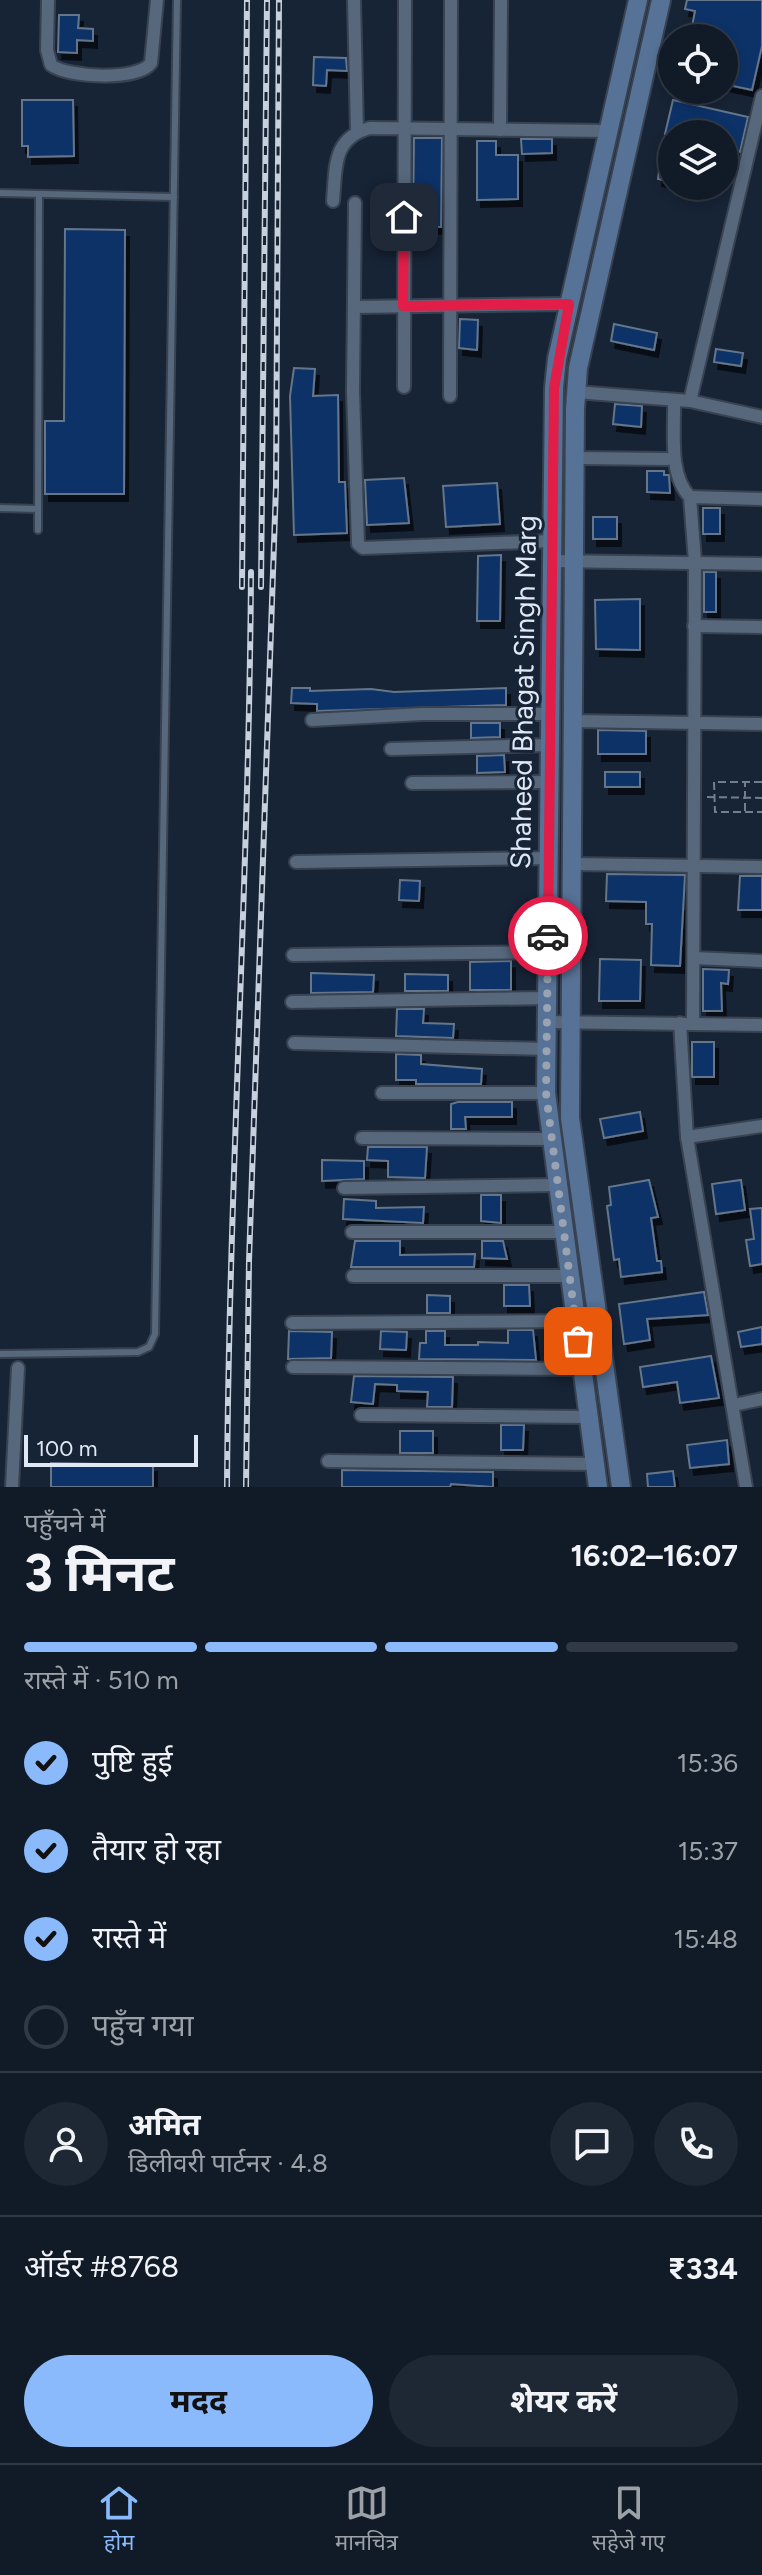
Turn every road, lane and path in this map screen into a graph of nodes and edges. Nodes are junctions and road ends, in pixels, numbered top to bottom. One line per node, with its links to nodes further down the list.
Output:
1 (48, 0): 2 (street)
2 (157, 0)
3 (177, 0): 18 (lane)
4 (354, 0): 15 (street)
5 (405, 0): 11 (street)
6 (451, 0): 12 (street)
7 (501, 0): 13 (street)
8 (638, 0): 14 (street, Shaheed Bhagat Singh Marg)
9 (661, 0): 26 (street, Shaheed Bhagat Singh Marg)
10 (762, 96): 29 (street)
11 (405, 127): 12 (street); 15 (street); 22 (street)
12 (453, 128): 13 (street); 24 (street)
13 (500, 130): 14 (street)
14 (609, 131): 21 (street, Shaheed Bhagat Singh Marg)
15 (357, 132): 19 (street)
16 (0, 193): 17 (lane)
17 (39, 194): 18 (lane); 36 (lane)
18 (174, 197): 93 (lane)
19 (333, 201)
20 (355, 203): 23 (street)
21 (569, 304): 24 (street); 38 (street, Shaheed Bhagat Singh Marg)
22 (403, 306): 23 (street); 24 (street); 25 (street)
23 (354, 307): 38 (street)
24 (451, 307): 27 (street)
25 (404, 387)
26 (576, 392): 28 (street); 31 (street, Shaheed Bhagat Singh Marg)
27 (450, 396)
28 (674, 400): 29 (street); 33 (street)
29 (690, 401): 30 (street)
30 (762, 417)
31 (575, 458): 32 (street); 40 (street, Shaheed Bhagat Singh Marg)
32 (667, 459)
33 (690, 497): 34 (street); 41 (street)
34 (762, 499)
35 (0, 508): 36 (lane)
36 (38, 509): 37 (lane)
37 (38, 530)
38 (552, 541): 39 (street, Shaheed Bhagat Singh Marg)
39 (552, 561): 40 (street); 45 (street, Shaheed Bhagat Singh Marg)
40 (574, 561): 41 (street); 47 (street, Shaheed Bhagat Singh Marg)
41 (695, 562): 42 (street); 43 (street)
42 (762, 564)
43 (694, 626): 44 (street); 48 (street)
44 (762, 627)
45 (550, 714): 46 (street); 50 (street, Shaheed Bhagat Singh Marg)
46 (312, 720)
47 (572, 721): 48 (street); 64 (street, Shaheed Bhagat Singh Marg)
48 (692, 724): 49 (street); 56 (street)
49 (762, 724)
50 (550, 745): 51 (street); 52 (street, Shaheed Bhagat Singh Marg)
51 (391, 749)
52 (550, 782): 55 (street); 62 (street, Shaheed Bhagat Singh Marg)
53 (745, 782): 54 (path); 57 (path); 58 (path)
54 (762, 782)
55 (412, 783)
56 (694, 797): 57 (path); 65 (street)
57 (714, 797): 58 (path); 60 (path)
58 (745, 798): 59 (path); 60 (path)
59 (762, 798)
60 (745, 812): 61 (path)
61 (762, 812)
62 (549, 858): 63 (street); 67 (street, Shaheed Bhagat Singh Marg)
63 (296, 862)
64 (572, 864): 65 (street); 74 (street, Shaheed Bhagat Singh Marg)
65 (695, 866): 66 (street); 69 (street)
66 (762, 867)
67 (548, 952): 68 (street); 71 (street, Shaheed Bhagat Singh Marg)
68 (293, 955)
69 (694, 958): 70 (street); 75 (street)
70 (762, 961)
71 (548, 998): 72 (street); 73 (street, Shaheed Bhagat Singh Marg)
72 (292, 1002)
73 (548, 1022): 74 (street); 78 (street, Shaheed Bhagat Singh Marg)
74 (569, 1022): 75 (street); 105 (street, Shaheed Bhagat Singh Marg)
75 (687, 1024): 76 (street); 82 (street)
76 (762, 1025)
77 (294, 1043): 78 (street)
78 (546, 1049): 80 (street, Shaheed Bhagat Singh Marg)
79 (382, 1093): 80 (street)
80 (546, 1093): 84 (street, Shaheed Bhagat Singh Marg)
81 (762, 1126): 82 (street)
82 (687, 1137): 98 (street)
83 (362, 1138): 84 (street)
84 (550, 1139): 85 (street, Shaheed Bhagat Singh Marg)
85 (556, 1185): 86 (street); 88 (street, Shaheed Bhagat Singh Marg)
86 (344, 1188)
87 (352, 1232): 88 (street)
88 (563, 1232): 90 (street, Shaheed Bhagat Singh Marg)
89 (353, 1276): 90 (street)
90 (569, 1276): 91 (street, Shaheed Bhagat Singh Marg)
91 (575, 1321): 92 (street); 96 (street, Shaheed Bhagat Singh Marg)
92 (292, 1323)
93 (0, 1354)
94 (293, 1367): 96 (street)
95 (18, 1368): 103 (street)
96 (582, 1369): 100 (street, Shaheed Bhagat Singh Marg)
97 (762, 1399): 98 (street)
98 (734, 1405): 106 (street)
99 (361, 1415): 100 (street)
100 (589, 1417): 102 (street, Shaheed Bhagat Singh Marg)
101 (328, 1461): 102 (street)
102 (595, 1464): 104 (street, Shaheed Bhagat Singh Marg)
103 (12, 1487)
104 (598, 1487)
105 (621, 1487)
106 (746, 1487)

